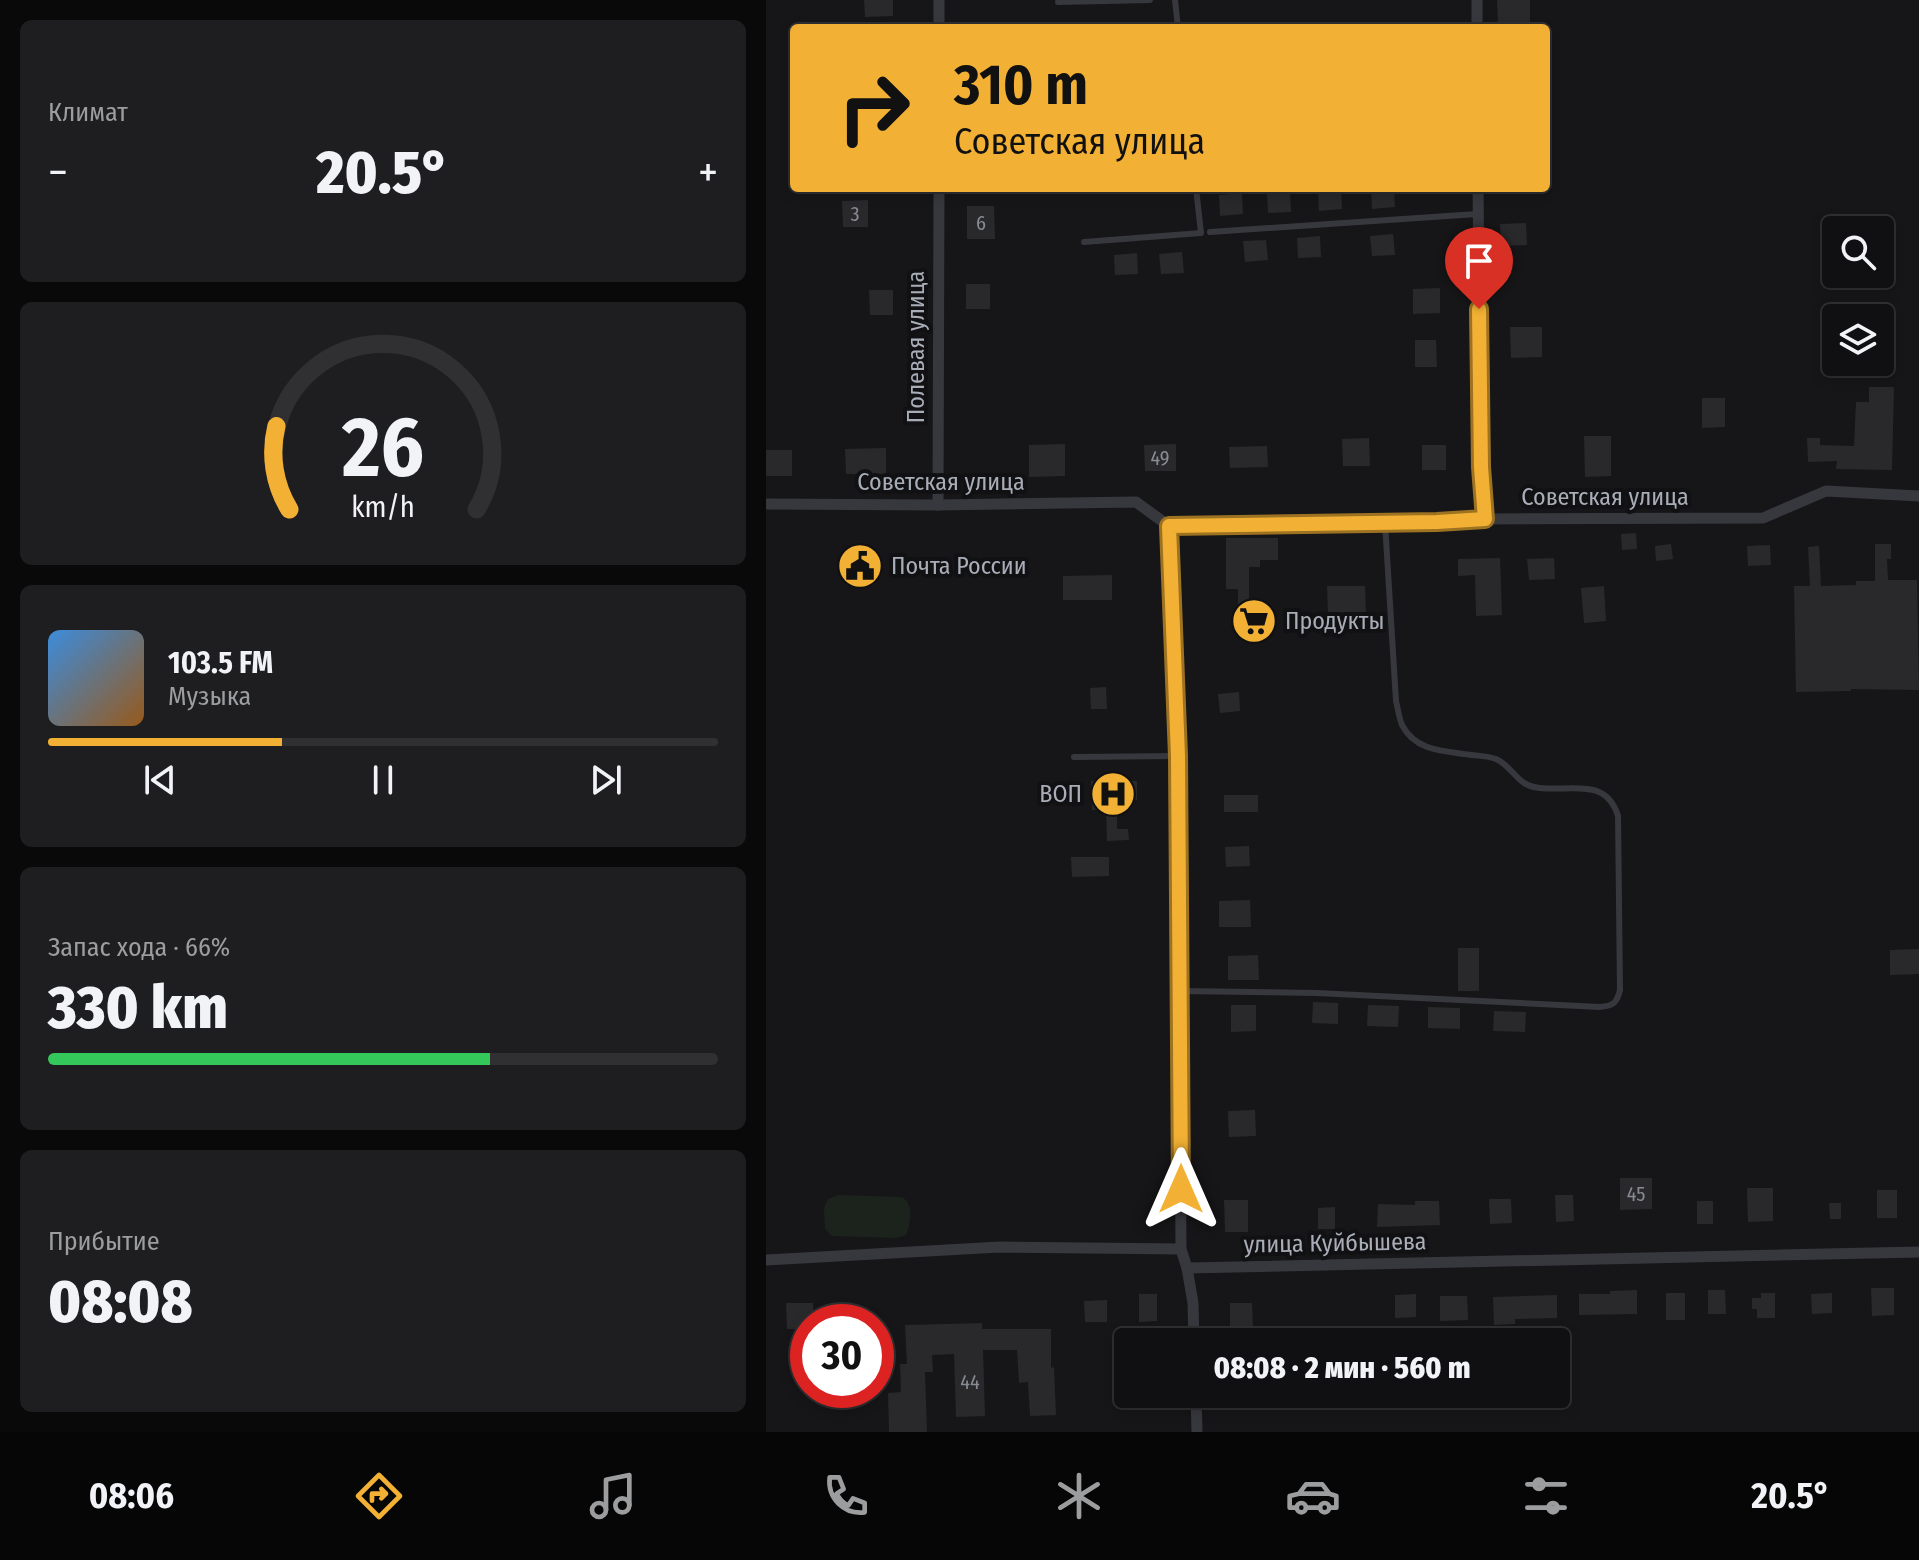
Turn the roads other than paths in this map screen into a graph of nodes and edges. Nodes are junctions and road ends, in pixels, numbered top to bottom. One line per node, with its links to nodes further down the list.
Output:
1 (939, 0): 6 (street)
2 (1150, 0): 5 (lane)
3 (1175, 0): 7 (lane)
4 (1477, 0): 8 (street)
5 (1058, 2)
6 (939, 24)
7 (1178, 24)
8 (1477, 24)
9 (939, 192): 17 (street, Полевая улица)
10 (1196, 192): 14 (lane)
11 (1478, 192): 12 (street)
12 (1479, 214): 13 (lane); 18 (street)
13 (1210, 232)
14 (1084, 242)
15 (1919, 496): 18 (street, Советская улица)
16 (766, 504): 17 (street, Советская улица)
17 (938, 505): 20 (street, Советская улица)
18 (1485, 519): 19 (street, Советская улица)
19 (1385, 523): 20 (street, Советская улица); 23 (lane)
20 (1169, 526): 21 (street)
21 (1178, 756): 22 (lane); 23 (street)
22 (1074, 757)
23 (1179, 991): 24 (street)
24 (1181, 1249): 26 (street); 27 (street)
25 (1919, 1252): 27 (street, улица Куйбышева)
26 (766, 1260)
27 (1187, 1268): 28 (street)
28 (1194, 1328)
29 (1196, 1408): 30 (street)
30 (1197, 1432)

